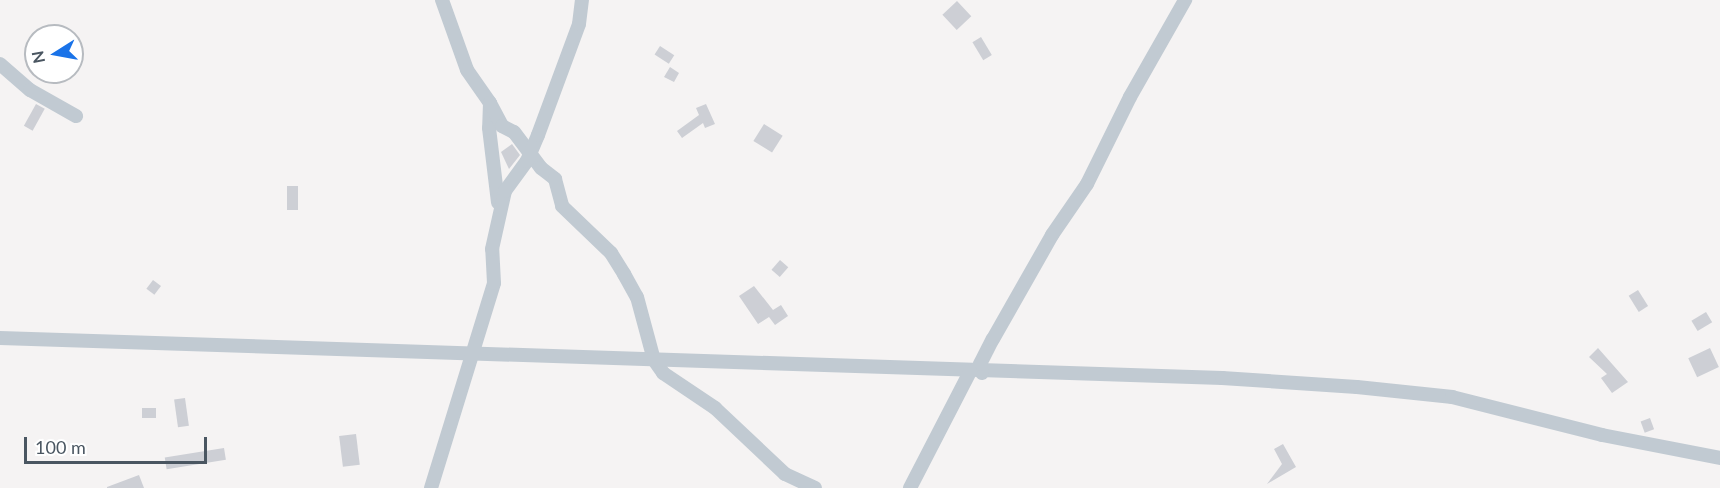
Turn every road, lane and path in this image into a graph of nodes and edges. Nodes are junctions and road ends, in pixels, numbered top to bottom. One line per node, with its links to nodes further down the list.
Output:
1 (442, 0): 5 (street)
2 (582, 0): 7 (street)
3 (1185, 0): 12 (street)
4 (0, 64): 6 (street)
5 (490, 103): 7 (street); 8 (street)
6 (76, 116)
7 (530, 152): 8 (street); 11 (street)
8 (499, 213): 10 (street)
9 (0, 338): 10 (street)
10 (472, 355): 11 (street); 14 (street)
11 (654, 360): 12 (street); 15 (street)
12 (976, 373): 13 (street); 16 (street)
13 (1720, 458)
14 (431, 488)
15 (815, 488)
16 (910, 488)

